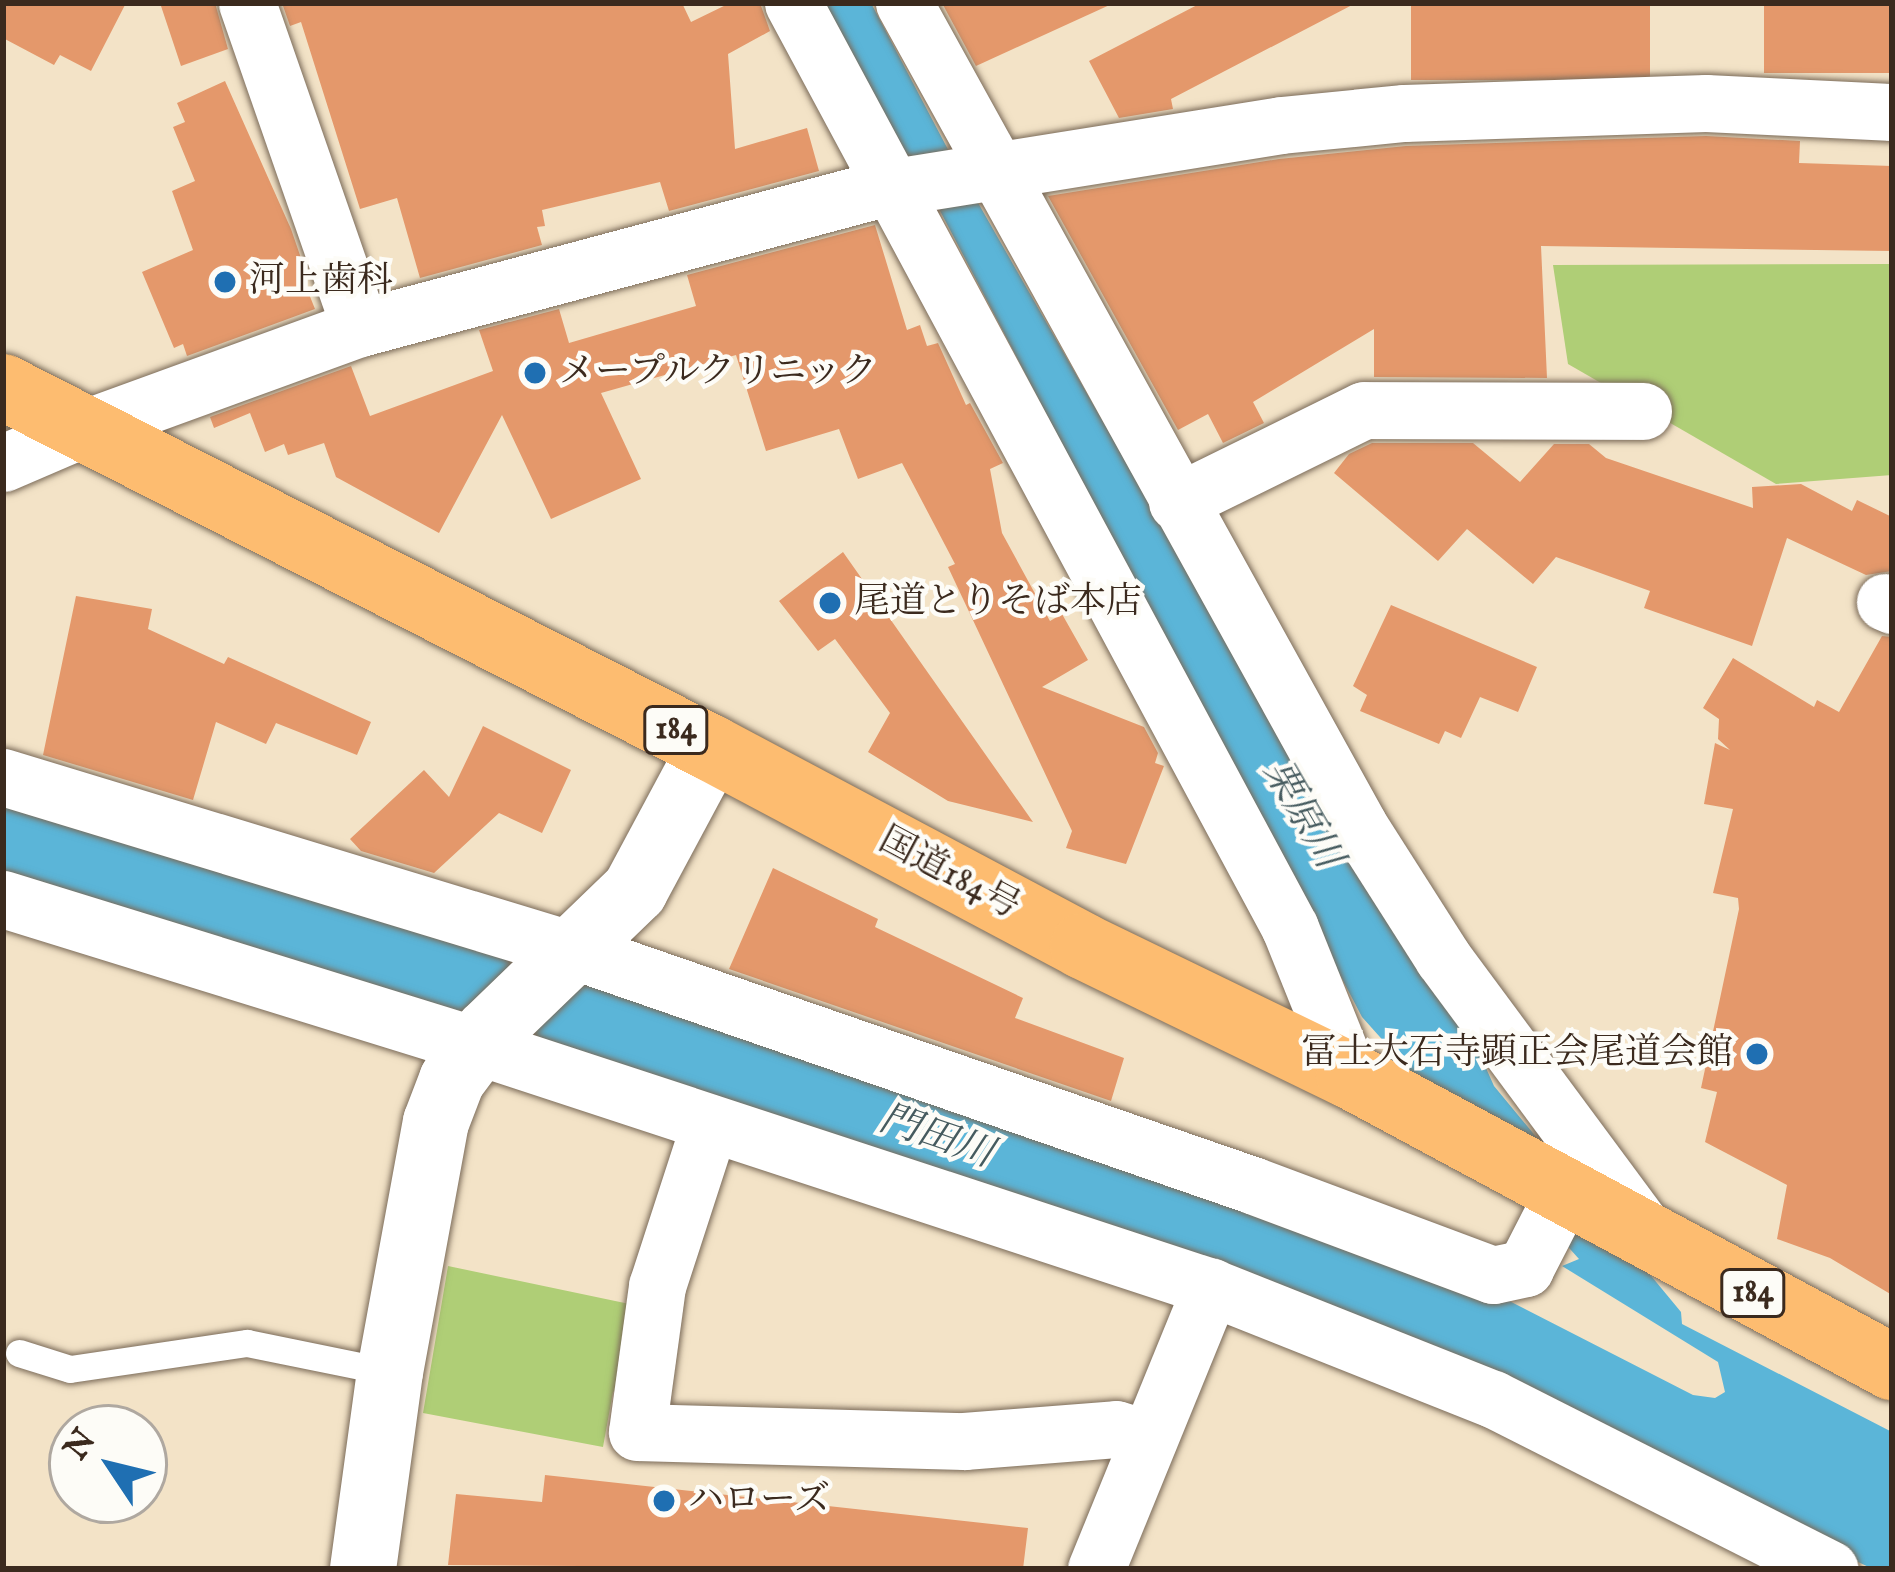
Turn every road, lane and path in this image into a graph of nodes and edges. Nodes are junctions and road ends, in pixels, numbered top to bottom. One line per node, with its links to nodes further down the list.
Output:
1 (247, 3): 7 (street)
2 (793, 3): 6 (street)
3 (904, 3): 5 (street)
4 (1892, 112): 5 (street)
5 (982, 171): 6 (street); 12 (street)
6 (901, 188): 7 (street); 18 (street)
7 (360, 328): 10 (street)
8 (3, 387): 10 (highway, 国道184号 / 184)
9 (1642, 411): 12 (street)
10 (82, 428): 11 (street); 13 (highway, 国道184号 / 184)
11 (3, 464)
12 (1177, 502): 20 (street)
13 (711, 748): 16 (street); 18 (highway, 国道184号 / 184)
14 (3, 777): 16 (street)
15 (3, 899): 17 (street)
16 (563, 960): 17 (street); 20 (street)
17 (482, 1040): 19 (street); 24 (street)
18 (1349, 1075): 20 (highway, 国道184号 / 184)
19 (710, 1123): 21 (street); 25 (street)
20 (1593, 1220): 23 (highway, 国道184号 / 184)
21 (1210, 1287): 25 (street); 28 (street)
22 (19, 1353): 24 (lane)
23 (1892, 1367)
24 (389, 1372): 26 (street)
25 (1148, 1438): 27 (street)
26 (363, 1569)
27 (1096, 1569)
28 (1830, 1569)

